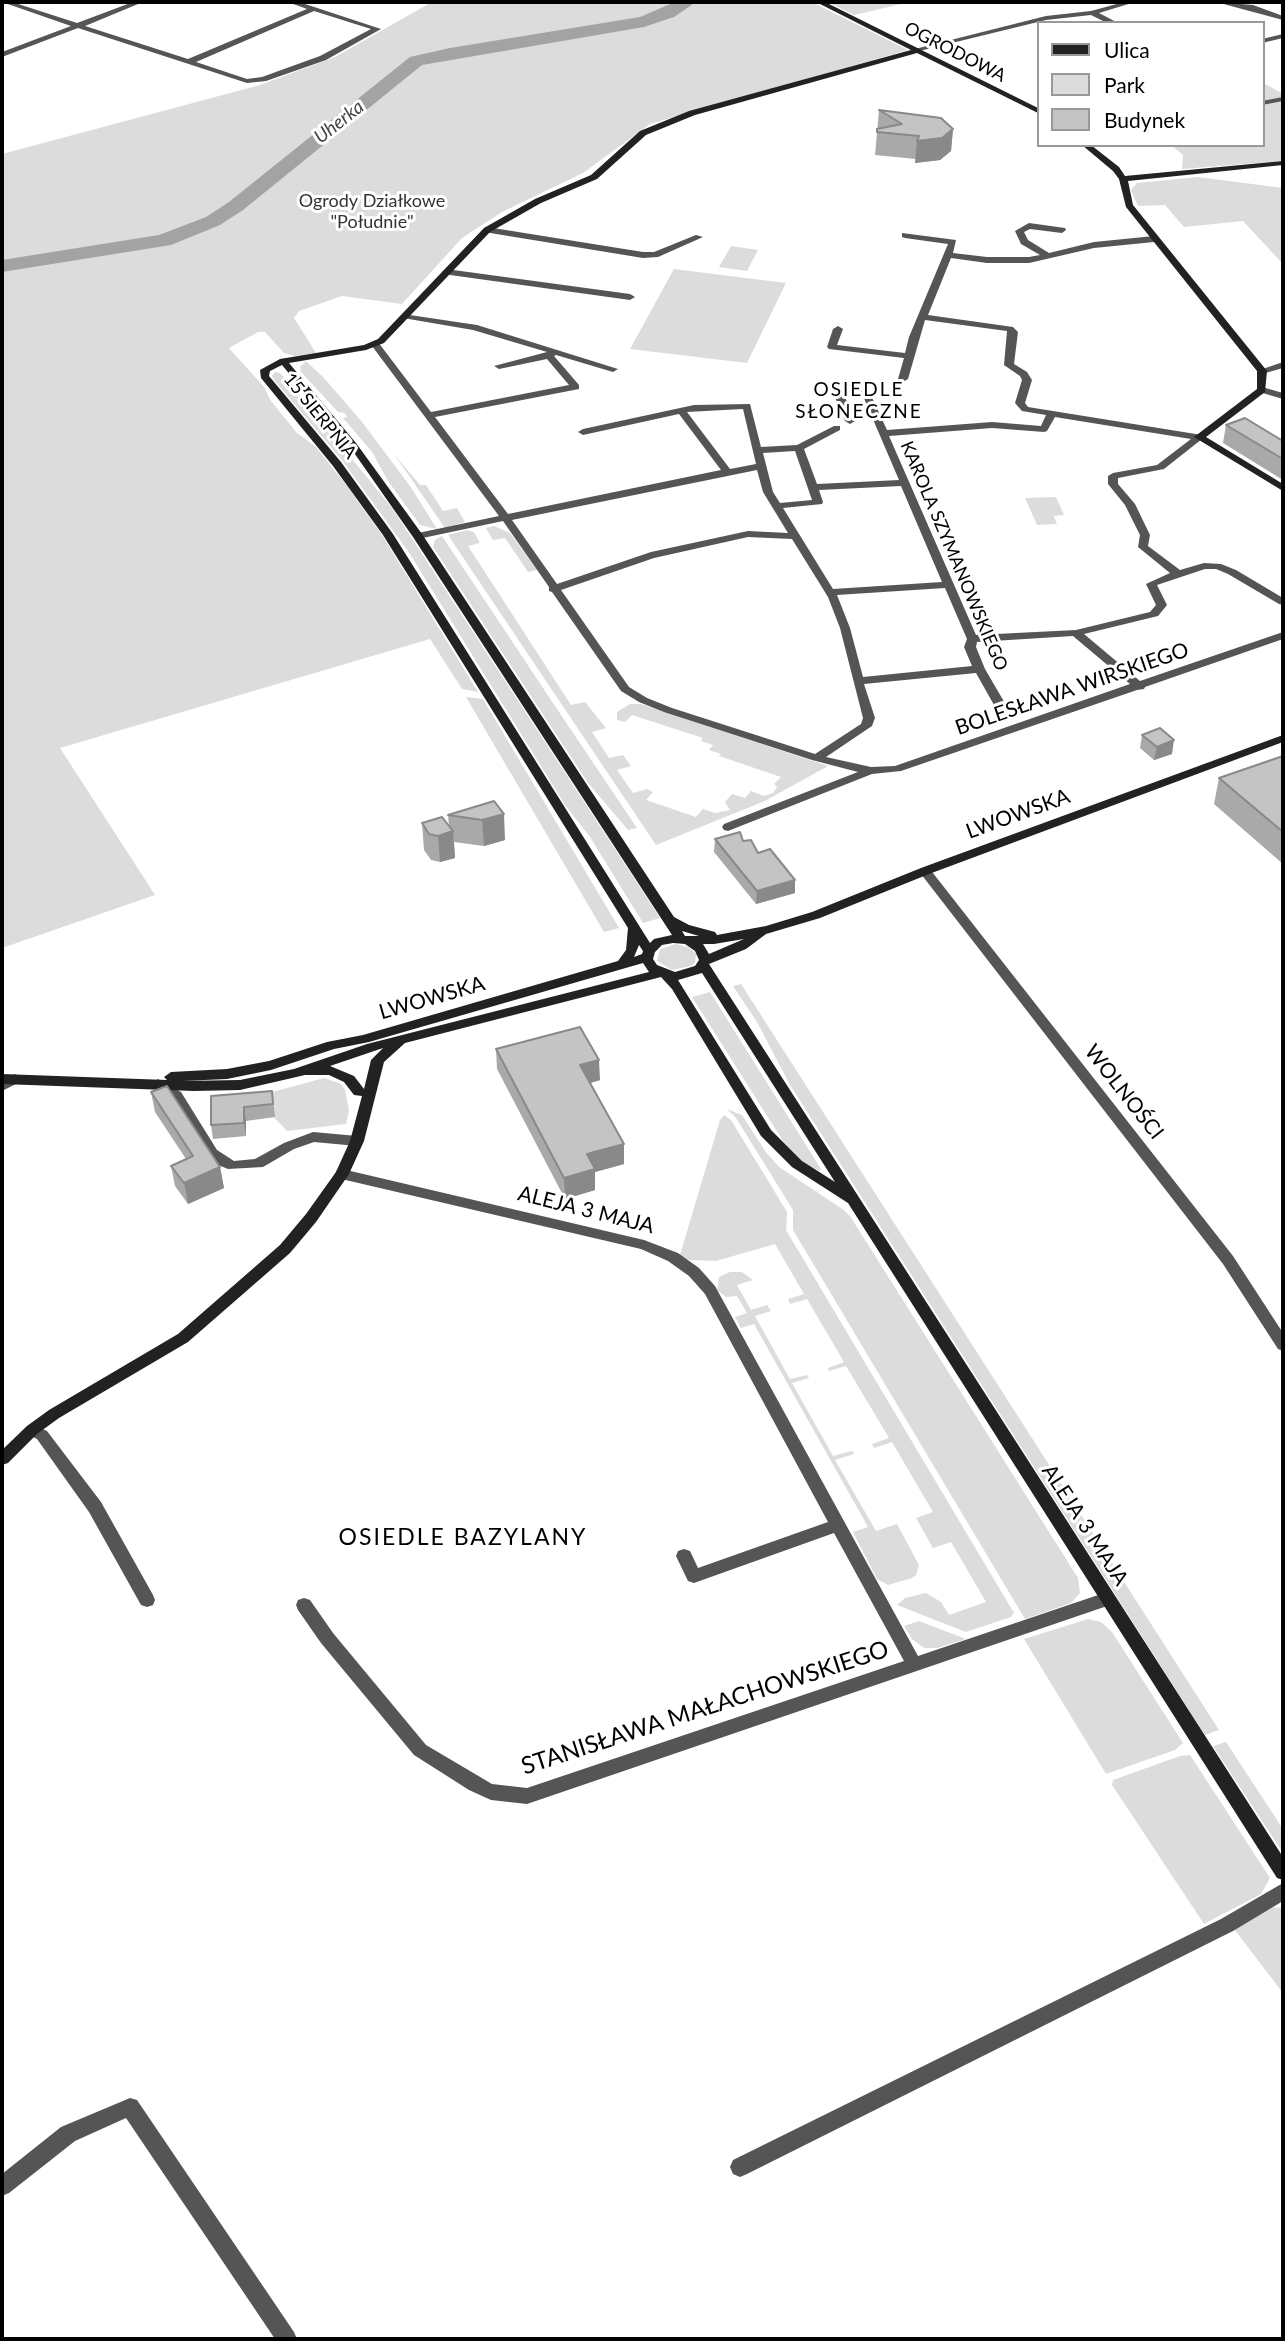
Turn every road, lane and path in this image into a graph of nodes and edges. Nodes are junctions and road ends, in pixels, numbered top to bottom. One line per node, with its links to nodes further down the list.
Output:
1 (5, 2): 11 (street)
2 (139, 2): 11 (street)
3 (292, 2): 7 (street)
4 (820, 2): 14 (street, OGRODOWA)
5 (1131, 2): 8 (street)
6 (1220, 2): 9 (street)
7 (312, 10): 16 (street); 16 (street)
8 (1092, 13): 10 (street); 14 (street)
9 (1283, 18)
10 (1110, 21)
11 (73, 26): 15 (street); 16 (street)
12 (1283, 36): 13 (street)
13 (1264, 41)
14 (916, 50): 19 (street, OGRODOWA); 23 (street)
15 (2, 55)
16 (191, 61)
17 (1283, 99): 18 (street)
18 (1264, 103)
19 (1036, 109)
20 (1088, 147): 22 (street)
21 (1283, 163): 22 (street)
22 (1123, 179): 27 (street)
23 (487, 230): 26 (street); 30 (street)
24 (1062, 230): 29 (street)
25 (905, 235): 28 (street)
26 (699, 237)
27 (1154, 239): 29 (street); 42 (street)
28 (947, 255): 29 (street); 33 (street)
29 (1046, 255)
30 (446, 272): 31 (street); 32 (street)
31 (630, 297)
32 (406, 316): 35 (street); 36 (street)
33 (922, 317): 37 (street); 49 (street)
34 (838, 329): 37 (street)
35 (375, 344): 38 (street); 44 (street, BOLESŁAWA WIRSKIEGO)
36 (551, 353): 40 (street); 41 (street); 50 (street)
37 (907, 356): 43 (street)
38 (282, 361): 67 (street, 15 SIERPNIA); 87 (street, 15 SIERPNIA)
39 (1283, 365): 42 (street)
40 (499, 366)
41 (613, 369)
42 (1262, 371): 46 (street)
43 (903, 379)
44 (406, 383): 45 (street); 50 (street, BOLESŁAWA WIRSKIEGO)
45 (391, 386)
46 (1262, 390): 47 (street); 55 (street)
47 (1283, 396)
48 (681, 411): 53 (street); 57 (street); 60 (street)
49 (1051, 414): 54 (street); 55 (street)
50 (430, 415): 59 (street, BOLESŁAWA WIRSKIEGO)
51 (850, 421): 54 (street, KAROLA SZYMANOWSKIEGO)
52 (837, 428): 56 (street)
53 (583, 432)
54 (884, 433): 62 (street, KAROLA SZYMANOWSKIEGO)
55 (1199, 437): 64 (street); 69 (street)
56 (799, 448): 57 (street); 63 (street)
57 (757, 450): 58 (street)
58 (761, 466): 60 (street); 65 (street)
59 (472, 472): 61 (street); 66 (street, BOLESŁAWA WIRSKIEGO)
60 (727, 472): 66 (street)
61 (458, 475)
62 (905, 483): 63 (street); 70 (street, KAROLA SZYMANOWSKIEGO)
63 (815, 487): 65 (street)
64 (1283, 488)
65 (776, 506): 68 (street)
66 (506, 518): 67 (street); 71 (street, BOLESŁAWA WIRSKIEGO)
67 (418, 536): 86 (street, 15 SIERPNIA)
68 (793, 536): 71 (street); 72 (street)
69 (1178, 574): 73 (street); 74 (street)
70 (949, 585): 72 (street); 76 (street, KAROLA SZYMANOWSKIEGO)
71 (553, 589): 82 (street, BOLESŁAWA WIRSKIEGO)
72 (830, 593): 78 (street)
73 (1283, 602)
74 (1076, 633): 76 (street); 79 (street)
75 (1283, 635): 79 (street, BOLESŁAWA WIRSKIEGO)
76 (972, 639): 77 (street, KAROLA SZYMANOWSKIEGO)
77 (979, 669): 78 (street); 80 (street, KAROLA SZYMANOWSKIEGO)
78 (858, 681): 82 (street)
79 (1140, 687): 83 (street, BOLESŁAWA WIRSKIEGO)
80 (1000, 705)
81 (1283, 738): 85 (street, LWOWSKA)
82 (816, 758): 83 (street, BOLESŁAWA WIRSKIEGO)
83 (872, 771): 84 (street, BOLESŁAWA WIRSKIEGO)
84 (728, 827)
85 (925, 871): 89 (street, LWOWSKA); 113 (street, WOLNOŚCI)
86 (670, 920): 88 (street, 15 SIERPNIA); 89 (street)
87 (634, 928): 90 (street, 15 SIERPNIA); 92 (street)
88 (684, 940): 89 (street, LWOWSKA); 90 (street); 91 (street)
89 (736, 941): 91 (street, LWOWSKA); 95 (street)
90 (648, 954): 92 (street, LWOWSKA); 93 (street)
91 (704, 962): 93 (street); 95 (street, ALEJA 3 MAJA)
92 (621, 966): 98 (street, LWOWSKA)
93 (663, 974): 94 (street, LWOWSKA); 96 (street, ALEJA 3 MAJA)
94 (629, 979): 96 (street); 97 (street, LWOWSKA)
95 (718, 986): 112 (street, ALEJA 3 MAJA)
96 (682, 996): 112 (street, ALEJA 3 MAJA)
97 (405, 1039): 98 (street, LWOWSKA); 100 (street)
98 (358, 1045): 99 (street, LWOWSKA); 100 (street); 101 (street, LWOWSKA); 107 (street)
99 (296, 1073): 106 (street, LWOWSKA); 107 (street, LWOWSKA)
100 (374, 1073): 109 (street)
101 (227, 1074): 103 (street, LWOWSKA); 106 (street, LWOWSKA)
102 (9, 1079): 103 (street, LWOWSKA); 105 (street)
103 (92, 1082): 104 (street, LWOWSKA)
104 (158, 1084): 106 (street, LWOWSKA); 108 (street, LWOWSKA)
105 (2, 1086)
106 (189, 1086): 108 (street, LWOWSKA)
107 (359, 1092): 109 (street)
108 (176, 1095): 110 (street, LWOWSKA)
109 (363, 1110): 110 (street)
110 (358, 1141): 111 (street)
111 (342, 1174): 114 (street); 116 (street, ALEJA 3 MAJA)
112 (853, 1200): 118 (street, ALEJA 3 MAJA)
113 (1283, 1345)
114 (32, 1430): 115 (street); 119 (street)
115 (2, 1459)
116 (837, 1525): 117 (street); 121 (street, ALEJA 3 MAJA)
117 (684, 1556)
118 (1107, 1599): 121 (street, STANISŁAWA MAŁACHOWSKIEGO); 122 (street, ALEJA 3 MAJA)
119 (147, 1600)
120 (304, 1605): 121 (street, STANISŁAWA MAŁACHOWSKIEGO)
121 (914, 1664)
122 (1283, 1872)
123 (1283, 1891): 124 (street)
124 (740, 2168)
125 (2, 2186): 126 (street)
126 (287, 2339)

